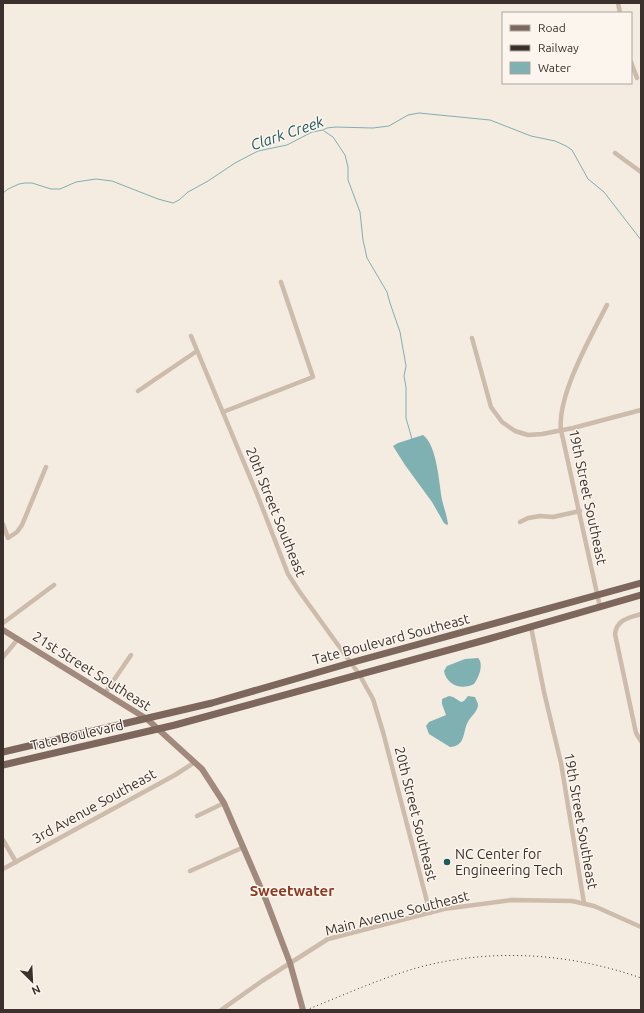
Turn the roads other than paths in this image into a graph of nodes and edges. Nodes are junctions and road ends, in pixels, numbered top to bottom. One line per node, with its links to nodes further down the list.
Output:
1 (632, 65): 2 (street)
2 (637, 78)
3 (615, 153): 4 (street)
4 (641, 172)
5 (281, 282): 12 (street)
6 (607, 305): 13 (street, 19th Street Southeast)
7 (191, 336): 9 (street, 20th Street Southeast)
8 (472, 338): 13 (street)
9 (197, 351): 10 (street); 12 (street, 20th Street Southeast)
10 (138, 391)
11 (641, 410): 13 (street)
12 (223, 412): 30 (street, 20th Street Southeast)
13 (561, 430): 15 (street, 19th Street Southeast)
14 (46, 467): 17 (street)
15 (580, 512): 16 (street); 20 (street, 19th Street Southeast)
16 (520, 522)
17 (3, 524)
18 (641, 583): 20 (main road, Tate Boulevard Southeast)
19 (54, 585): 24 (street)
20 (598, 594): 22 (street, 19th Street Southeast); 30 (main road, Tate Boulevard Southeast)
21 (641, 595): 22 (main road, Tate Boulevard Southeast)
22 (600, 607): 25 (main road, Tate Boulevard Southeast)
23 (641, 614): 35 (street)
24 (3, 623)
25 (531, 627): 31 (main road, Tate Boulevard Southeast); 46 (street, 19th Street Southeast)
26 (3, 630): 27 (street, 21st Street Southeast)
27 (18, 639): 29 (street); 32 (street, 21st Street Southeast)
28 (131, 655): 32 (street)
29 (3, 657)
30 (350, 663): 31 (street, 20th Street Southeast); 33 (main road, Tate Boulevard Southeast)
31 (359, 674): 34 (main road, Tate Boulevard Southeast); 47 (street, 20th Street Southeast)
32 (105, 693): 33 (street, 21st Street Southeast)
33 (147, 719): 34 (street, 21st Street Southeast); 36 (main road, Tate Boulevard)
34 (158, 730): 37 (street, 21st Street Southeast); 38 (main road, Tate Boulevard)
35 (641, 741)
36 (3, 752)
37 (195, 762): 39 (street, 21st Street Southeast); 43 (street, 3rd Avenue Southeast)
38 (3, 765)
39 (224, 802): 40 (street); 42 (street, 21st Street Southeast)
40 (197, 816)
41 (3, 840): 43 (street)
42 (244, 847): 45 (street); 49 (street, 21st Street Southeast)
43 (16, 862): 44 (street, 3rd Avenue Southeast)
44 (3, 869)
45 (190, 870)
46 (584, 903): 47 (street, Main Avenue Southeast); 48 (street, Main Avenue Southeast)
47 (430, 913): 49 (street, Main Avenue Southeast)
48 (641, 927)
49 (290, 963): 50 (street, Main Avenue Southeast); 51 (street, 21st Street Southeast)
50 (221, 1010)
51 (303, 1010)

